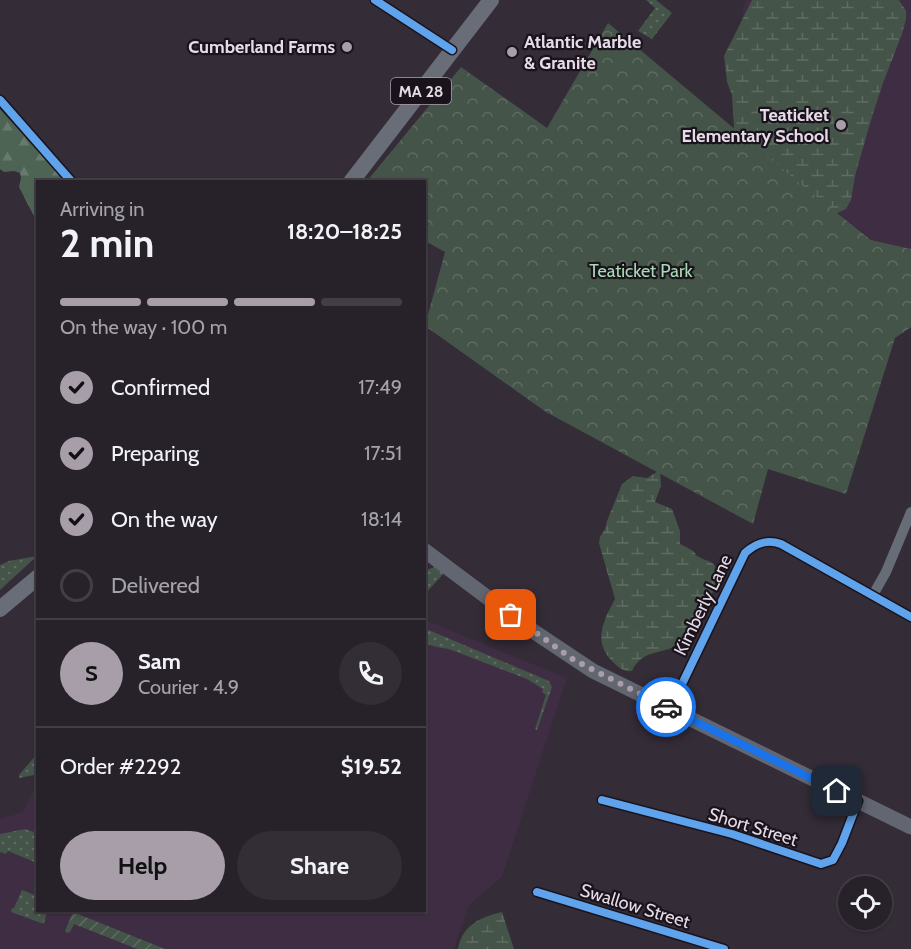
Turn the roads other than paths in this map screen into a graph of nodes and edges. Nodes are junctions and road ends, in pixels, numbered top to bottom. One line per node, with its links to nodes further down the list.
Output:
1 (375, 0): 3 (street)
2 (491, 0): 3 (main road, MA 28)
3 (452, 50): 6 (main road, MA 28)
4 (0, 100): 5 (street)
5 (70, 180)
6 (353, 180)
7 (911, 512): 10 (street)
8 (426, 551): 13 (main road)
9 (36, 579): 11 (main road)
10 (873, 595): 12 (street, Kimberly Lane); 13 (street, Kimberly Lane)
11 (0, 609)
12 (911, 616)
13 (670, 710): 15 (main road)
14 (602, 801): 15 (street, Short Street)
15 (858, 801): 16 (main road)
16 (911, 827)
17 (537, 892): 18 (street, Swallow Street)
18 (724, 949)

